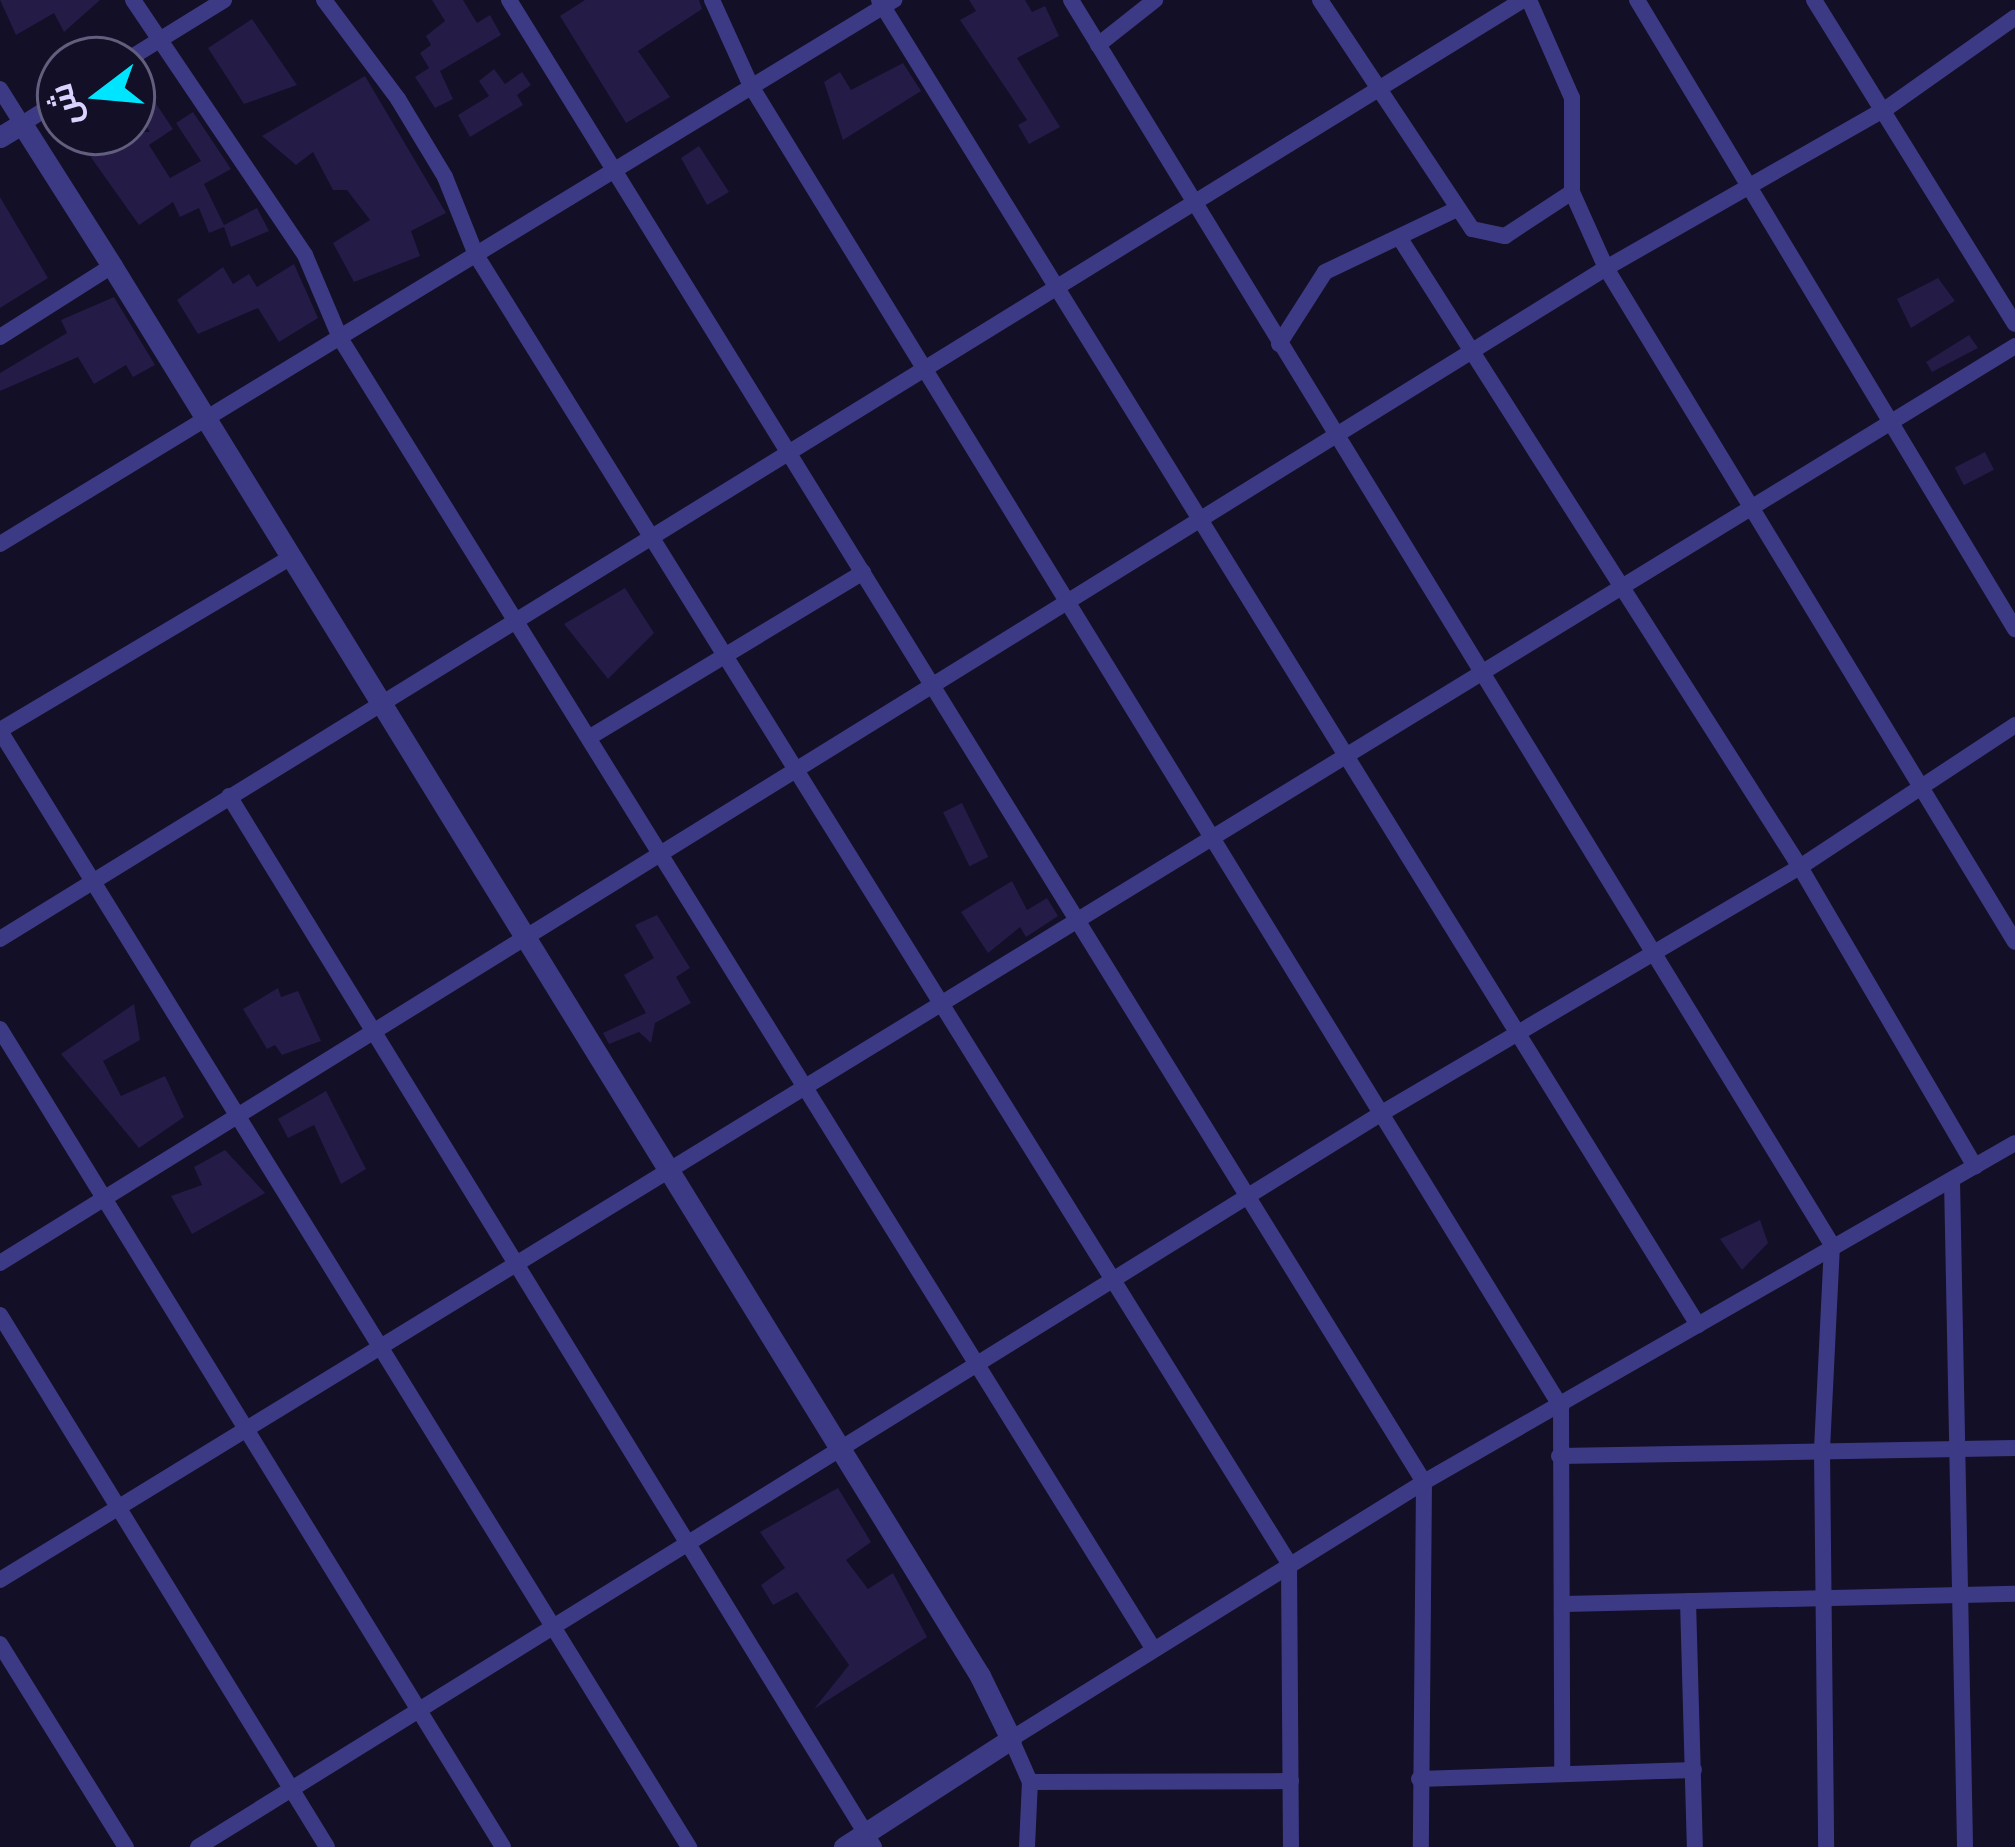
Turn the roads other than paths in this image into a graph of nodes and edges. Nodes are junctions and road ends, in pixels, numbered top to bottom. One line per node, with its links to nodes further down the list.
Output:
1 (133, 0): 15 (street)
2 (224, 0): 15 (street)
3 (325, 0): 30 (street)
4 (509, 0): 24 (street)
5 (712, 0): 17 (street)
6 (1071, 0): 16 (street)
7 (1155, 0): 16 (street)
8 (1320, 0): 19 (street)
9 (1526, 0): 19 (street); 26 (street)
10 (1637, 0): 25 (street)
11 (1814, 0): 20 (street)
12 (2002, 0): 14 (street)
13 (885, 2): 17 (street); 33 (street)
14 (2015, 19): 20 (street)
15 (158, 41): 36 (street)
16 (1098, 45): 27 (street)
17 (752, 86): 24 (street); 40 (street)
18 (0, 88): 22 (street)
19 (1382, 90): 27 (street); 28 (street)
20 (1887, 108): 25 (street); 34 (street)
21 (36, 115): 22 (street)
22 (22, 124): 23 (street); 31 (street)
23 (0, 137)
24 (609, 174): 30 (street); 44 (street)
25 (1748, 188): 32 (street); 42 (street)
26 (1571, 192): 28 (street); 32 (street)
27 (1197, 200): 33 (street); 37 (street)
28 (1455, 210): 29 (street)
29 (1401, 240): 37 (street); 39 (street)
30 (476, 255): 36 (street); 47 (street)
31 (112, 266): 35 (street); 41 (street)
32 (1606, 268): 39 (street); 45 (street)
33 (1058, 289): 40 (street); 46 (street)
34 (2015, 324)
35 (0, 338)
36 (340, 338): 41 (street); 54 (street)
37 (1279, 344): 43 (street)
38 (2015, 346): 42 (street)
39 (1471, 351): 43 (street); 51 (street)
40 (929, 370): 44 (street); 52 (street)
41 (207, 418): 48 (street); 49 (street)
42 (1894, 420): 45 (street); 53 (street)
43 (1333, 435): 46 (street); 57 (street)
44 (792, 454): 47 (street); 50 (street)
45 (1752, 506): 51 (street); 65 (street)
46 (1201, 517): 52 (street); 63 (street)
47 (656, 540): 54 (street); 56 (street)
48 (0, 544)
49 (291, 557): 59 (street); 61 (street)
50 (863, 572): 56 (street); 58 (street)
51 (1620, 582): 57 (street); 69 (street)
52 (1070, 606): 58 (street); 67 (street)
53 (2009, 608): 55 (street)
54 (517, 622): 59 (street); 62 (street)
55 (2015, 629)
56 (730, 658): 62 (street); 64 (street)
57 (1480, 668): 63 (street); 75 (street)
58 (934, 690): 64 (street); 71 (street)
59 (380, 703): 66 (street); 72 (street)
60 (2015, 725): 65 (street)
61 (0, 730): 70 (street)
62 (590, 736): 68 (street)
63 (1344, 752): 67 (street); 79 (street)
64 (801, 771): 68 (street); 76 (street)
65 (1926, 786): 69 (street); 74 (street)
66 (229, 796): 70 (street); 77 (street)
67 (1208, 838): 71 (street); 81 (street)
68 (664, 849): 72 (street); 80 (street)
69 (1800, 867): 75 (street); 84 (street)
70 (91, 879): 73 (street); 82 (street)
71 (1076, 918): 76 (street); 88 (street)
72 (521, 936): 77 (street); 85 (street)
73 (0, 939)
74 (2015, 942)
75 (1653, 953): 79 (street); 89 (street)
76 (940, 1000): 80 (street); 92 (street)
77 (377, 1026): 82 (street); 90 (street)
78 (0, 1029): 87 (street)
79 (1518, 1033): 81 (street); 94 (street)
80 (809, 1084): 85 (street); 96 (street)
81 (1382, 1113): 88 (street); 97 (street)
82 (232, 1114): 87 (street); 95 (street)
83 (2015, 1143): 84 (street)
84 (1975, 1167): 86 (street)
85 (666, 1168): 90 (street); 101 (street)
86 (1952, 1180): 89 (street); 100 (street)
87 (105, 1196): 91 (street); 98 (street)
88 (1249, 1198): 92 (street); 104 (street)
89 (1832, 1245): 94 (street); 102 (street)
90 (521, 1259): 95 (street); 106 (street)
91 (0, 1263)
92 (1113, 1279): 96 (street); 107 (street)
93 (0, 1315): 105 (street)
94 (1698, 1324): 97 (street)
95 (378, 1346): 98 (street); 114 (street)
96 (976, 1363): 101 (street); 116 (street)
97 (1561, 1407): 103 (street); 104 (street)
98 (248, 1431): 105 (street); 117 (street)
99 (2015, 1448): 100 (street)
100 (1957, 1450): 102 (street); 109 (street)
101 (840, 1451): 106 (street); 118 (street)
102 (1822, 1451): 103 (street); 111 (street)
103 (1559, 1456): 113 (street)
104 (1424, 1482): 107 (street); 121 (street)
105 (120, 1506): 108 (street); 124 (street)
106 (689, 1544): 114 (street); 125 (street)
107 (1289, 1563): 116 (street); 122 (street)
108 (0, 1580)
109 (1963, 1592): 110 (street); 111 (street); 137 (street)
110 (2015, 1594)
111 (1824, 1598): 112 (street); 136 (street)
112 (1688, 1601): 113 (street); 119 (street)
113 (1564, 1604): 120 (street)
114 (553, 1627): 117 (street); 130 (street)
115 (0, 1644): 126 (street)
116 (1153, 1648): 118 (street)
117 (422, 1713): 124 (street); 129 (street)
118 (1011, 1738): 123 (street); 125 (street)
119 (1694, 1770): 120 (street); 135 (street)
120 (1562, 1774): 121 (street)
121 (1419, 1779): 134 (street)
122 (1291, 1780): 123 (street); 133 (street)
123 (1030, 1782): 132 (street)
124 (293, 1790): 127 (street); 128 (street)
125 (871, 1840): 131 (street)
126 (127, 1847)
127 (198, 1847)
128 (327, 1847)
129 (502, 1847)
130 (689, 1847)
131 (844, 1847)
132 (1027, 1847)
133 (1291, 1847)
134 (1420, 1847)
135 (1695, 1847)
136 (1826, 1847)
137 (1965, 1847)

